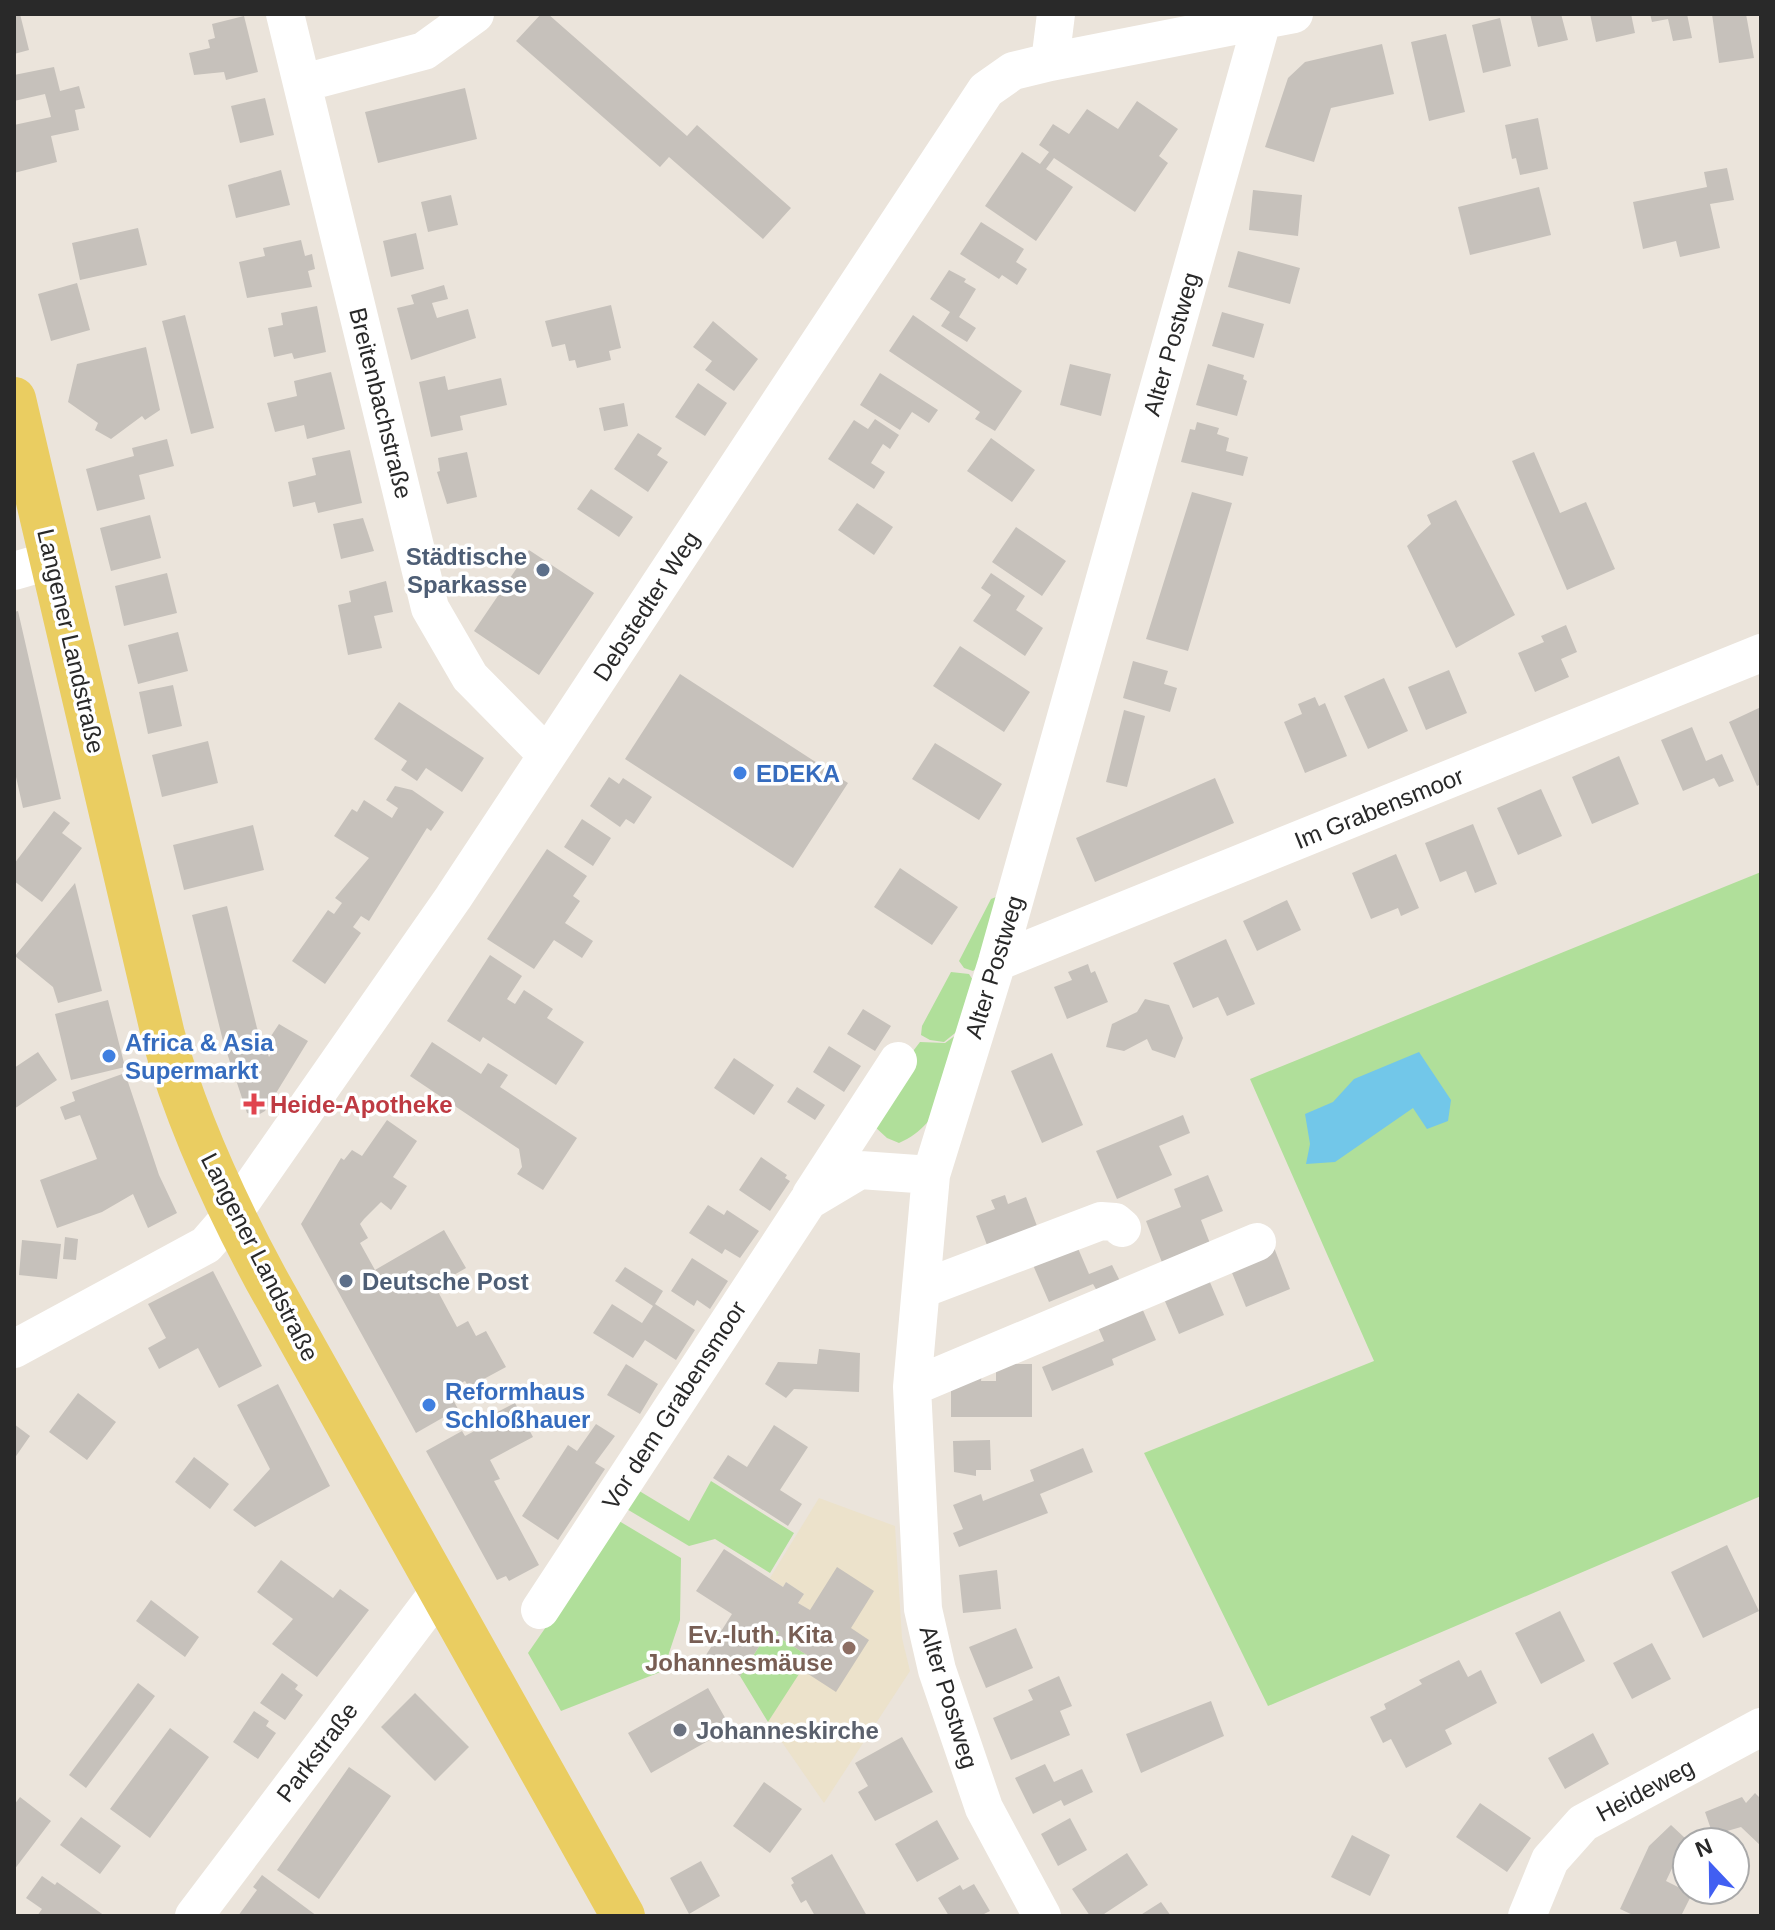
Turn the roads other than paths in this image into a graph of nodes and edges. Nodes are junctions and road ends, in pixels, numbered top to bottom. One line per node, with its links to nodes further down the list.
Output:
1 (285, 14): 6 (street, Breitenbachstraße)
2 (475, 14): 6 (street)
3 (1056, 14): 5 (street)
4 (1278, 18): 5 (street, Debstedter Weg); 11 (street, Alter Postweg)
5 (1050, 62): 10 (street, Debstedter Weg)
6 (303, 83): 10 (street, Breitenbachstraße)
7 (14, 399): 8 (main road, Langener Landstraße)
8 (33, 565): 15 (main road, Langener Landstraße)
9 (1761, 653): 11 (street, Im Grabensmoor)
10 (547, 755): 15 (street, Debstedter Weg)
11 (997, 962): 13 (street, Alter Postweg)
12 (898, 1061): 14 (street, Vor dem Grabensmoor)
13 (931, 1175): 14 (street, Vor dem Grabensmoor); 18 (street, Alter Postweg)
14 (808, 1201): 22 (street, Vor dem Grabensmoor)
15 (232, 1215): 19 (street, Debstedter Weg); 21 (main road, Langener Landstraße)
16 (1122, 1228): 18 (street)
17 (1257, 1242): 20 (street)
18 (922, 1289): 20 (street, Alter Postweg)
19 (14, 1349)
20 (912, 1387): 26 (street, Alter Postweg)
21 (441, 1589): 24 (street, Parkstraße); 25 (main road, Langener Landstraße)
22 (540, 1610)
23 (1761, 1727): 27 (street, Heideweg)
24 (194, 1916)
25 (623, 1916)
26 (1042, 1916)
27 (1527, 1916)

